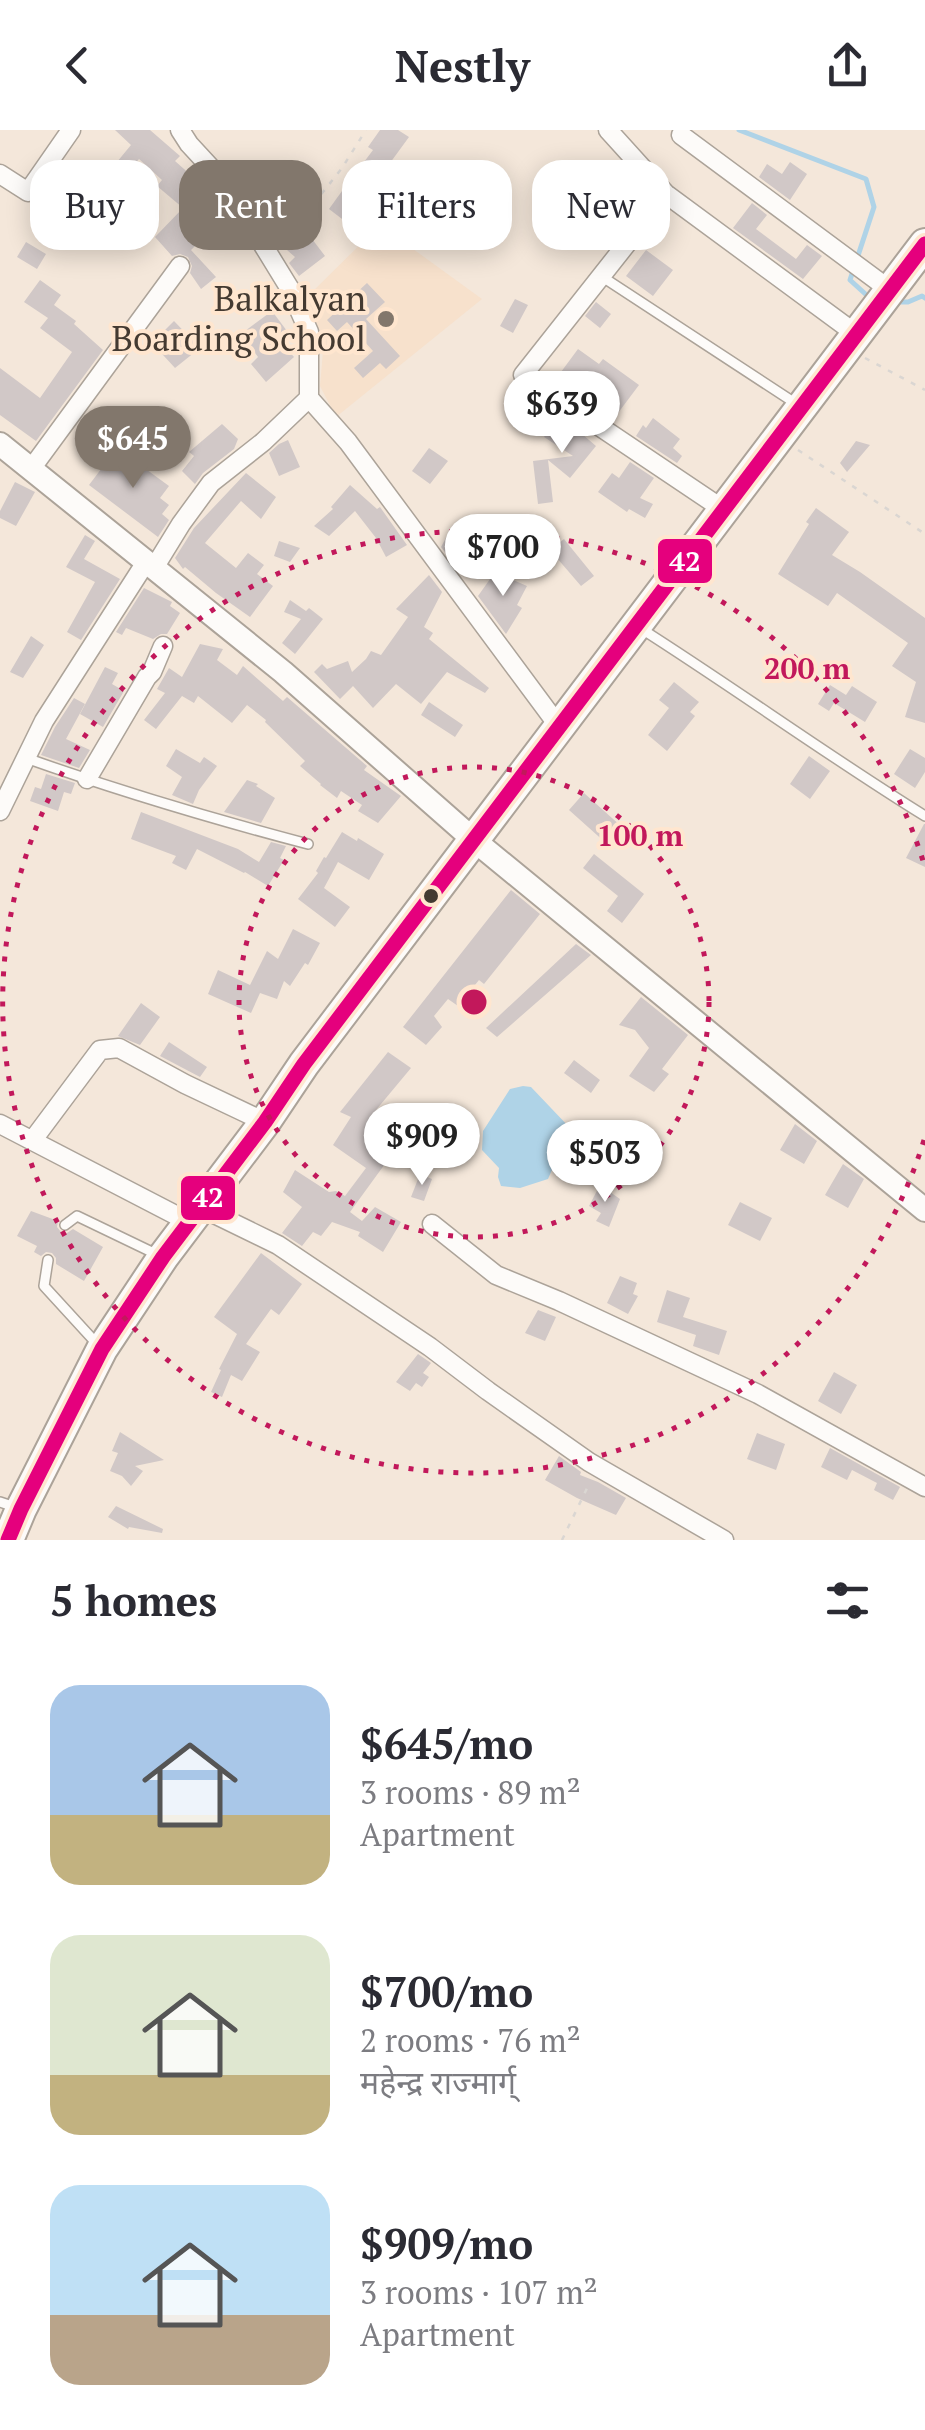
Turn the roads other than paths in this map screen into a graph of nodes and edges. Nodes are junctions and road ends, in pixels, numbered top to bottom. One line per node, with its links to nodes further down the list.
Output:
1 (71, 130): 6 (street)
2 (180, 130): 14 (street)
3 (608, 130): 5 (street)
4 (681, 135): 12 (street)
5 (635, 160)
6 (0, 174)
7 (670, 197): 13 (street)
8 (925, 244): 12 (highway)
9 (622, 250): 11 (street)
10 (180, 266): 17 (street)
11 (601, 276): 15 (lane); 18 (street)
12 (890, 290): 13 (highway)
13 (852, 341): 15 (highway)
14 (309, 398): 19 (street); 22 (street)
15 (802, 407): 18 (highway)
16 (0, 444): 17 (street)
17 (32, 469): 19 (street)
18 (724, 510): 20 (highway)
19 (150, 565): 23 (street); 27 (street)
20 (638, 626): 22 (highway); 26 (lane)
21 (164, 646): 24 (street)
22 (560, 728): 27 (highway)
23 (26, 758): 24 (lane); 25 (street)
24 (87, 779): 28 (lane)
25 (0, 811)
26 (925, 816)
27 (475, 840): 29 (highway); 32 (street)
28 (308, 844)
29 (265, 1122): 31 (street); 33 (highway)
30 (0, 1124): 31 (street)
31 (32, 1141): 33 (street)
32 (925, 1210)
33 (194, 1215): 36 (highway); 42 (street)
34 (432, 1224): 39 (street)
35 (65, 1225): 36 (lane)
36 (163, 1258): 38 (highway)
37 (48, 1260): 38 (lane)
38 (102, 1349): 40 (highway)
39 (925, 1487)
40 (10, 1506): 41 (highway)
41 (8, 1540)
42 (724, 1540)

